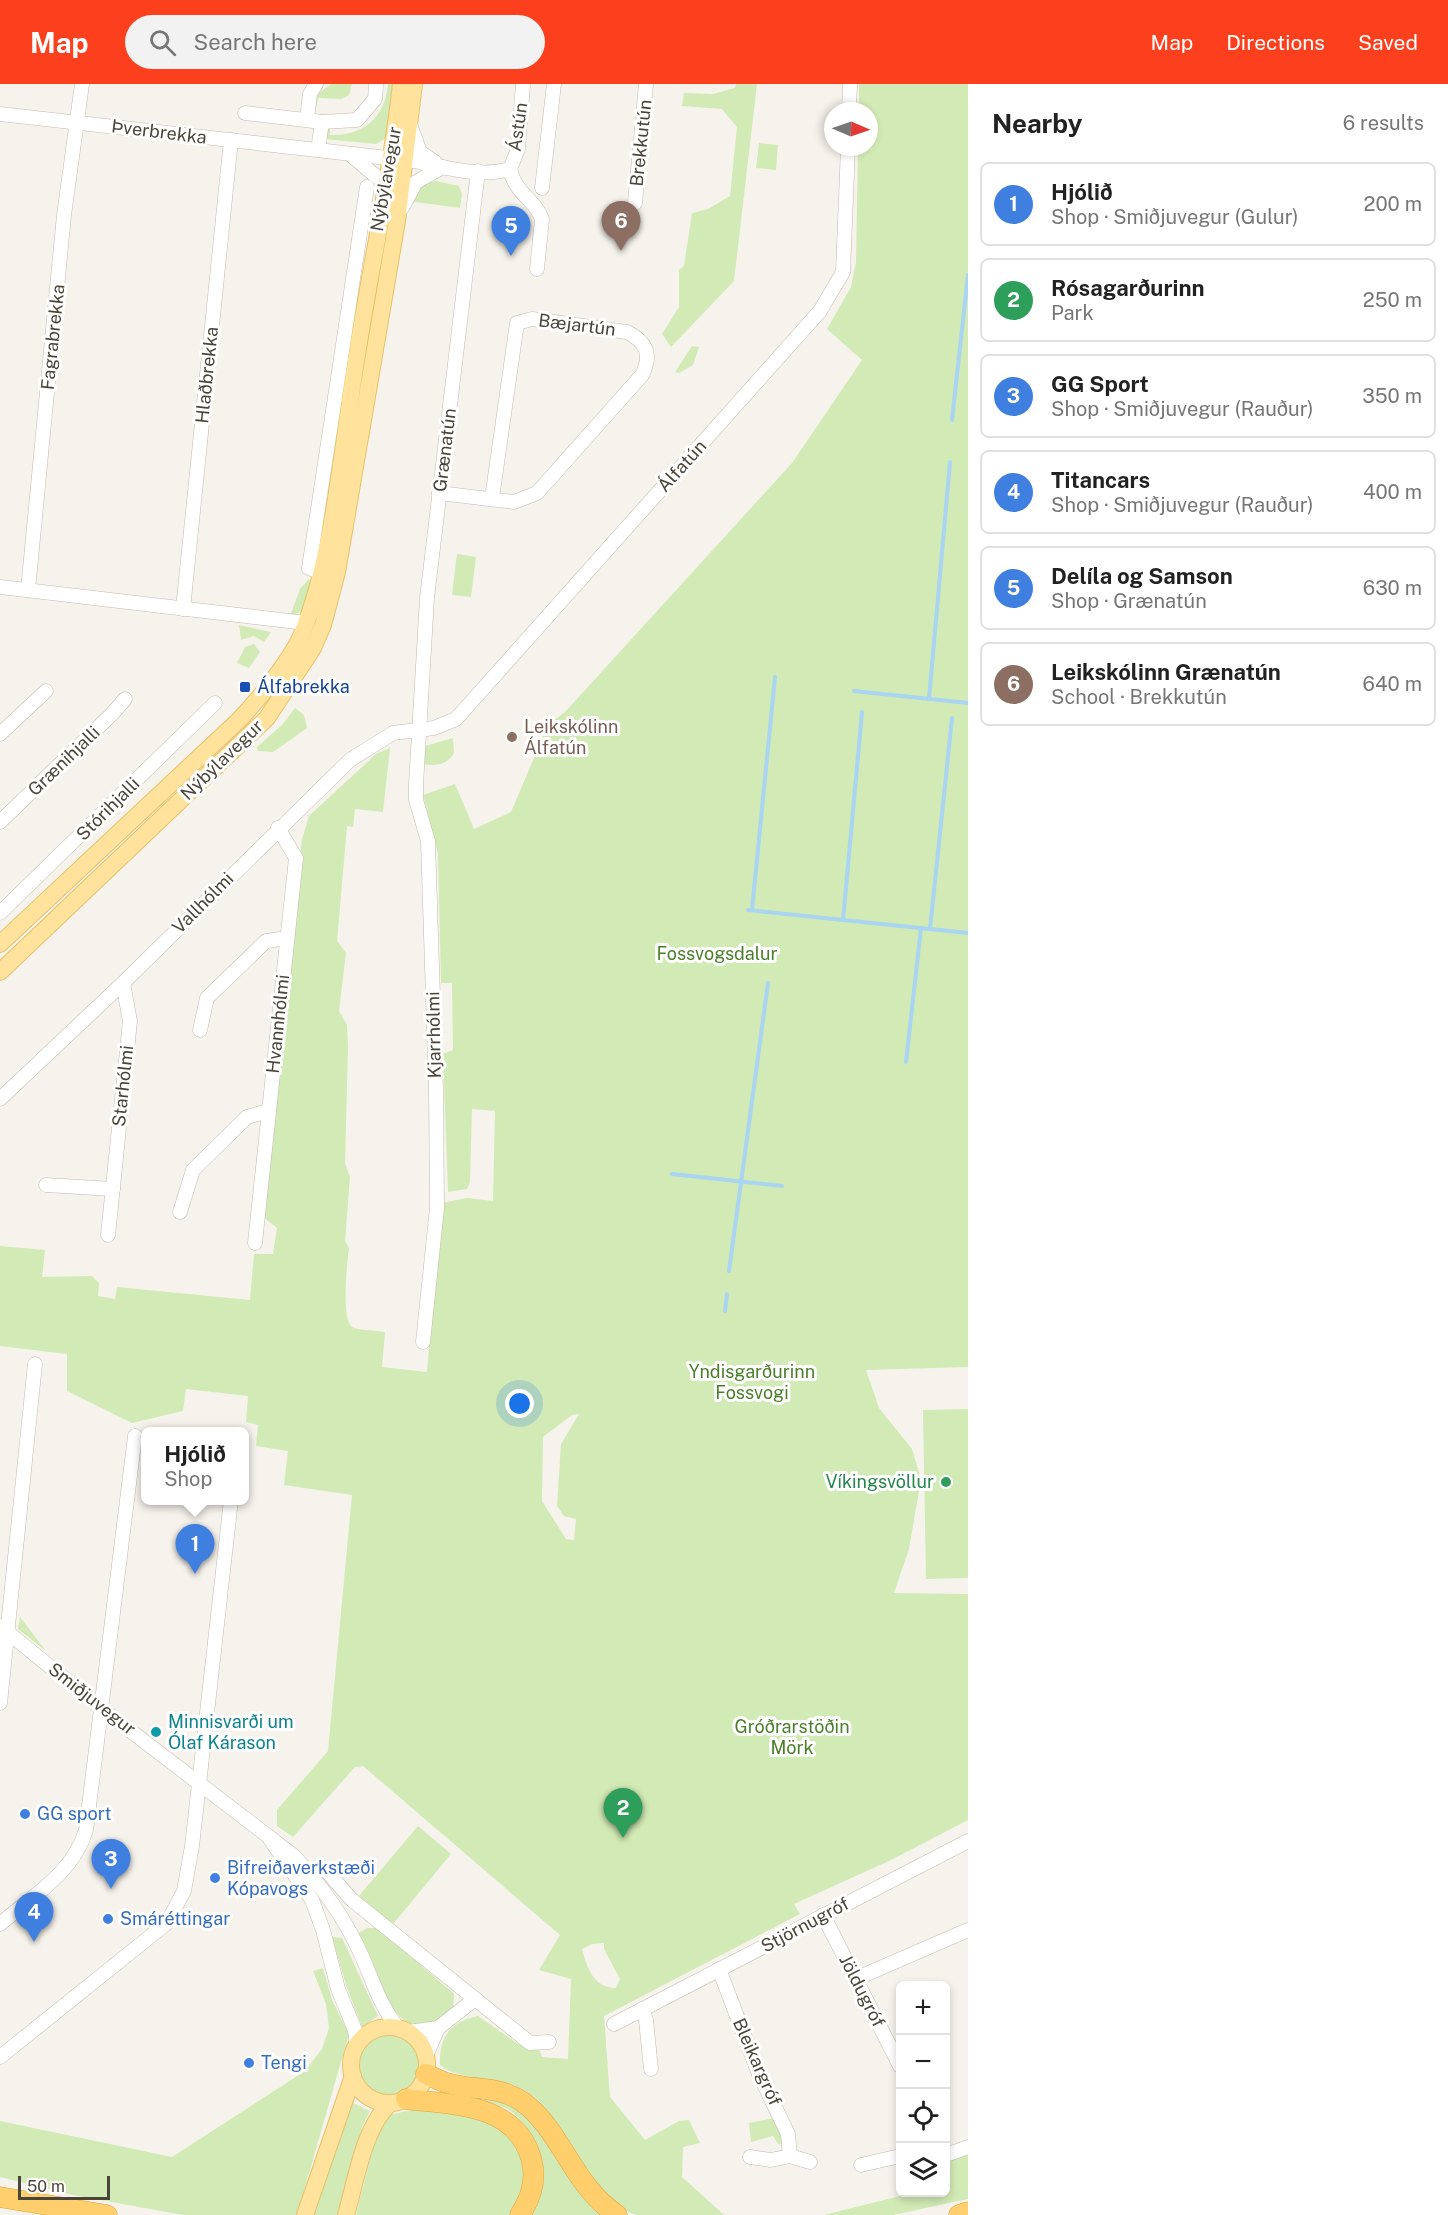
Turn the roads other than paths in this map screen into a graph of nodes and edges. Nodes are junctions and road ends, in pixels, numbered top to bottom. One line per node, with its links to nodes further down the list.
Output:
1 (82, 84): 16 (street, Fagrabrekka)
2 (316, 84): 13 (street)
3 (376, 84): 14 (street)
4 (401, 84): 21 (main road, Nýbýlavegur)
5 (414, 84): 15 (main road, Nýbýlavegur)
6 (524, 84): 23 (street, Ástún)
7 (554, 84): 27 (street)
8 (646, 84): 28 (street, Brekkutún)
9 (850, 84): 10 (street)
10 (849, 102)
11 (245, 113): 13 (street)
12 (0, 114): 16 (street, Þverbrekka)
13 (307, 119): 14 (street)
14 (322, 122): 18 (street)
15 (410, 122): 21 (main road, Nýbýlavegur); 22 (street, Nýbýlavegur)
16 (76, 123): 17 (street, Þverbrekka); 36 (street, Fagrabrekka)
17 (231, 140): 18 (street, Þverbrekka); 37 (street, Hlaðbrekka)
18 (318, 150): 19 (street, Þverbrekka)
19 (347, 154): 21 (street, Þverbrekka); 25 (street)
20 (848, 156): 42 (street, Álfatún)
21 (398, 160): 22 (street); 25 (main road, Nýbýlavegur); 29 (main road, Nýbýlavegur)
22 (443, 167): 24 (street); 29 (street)
23 (510, 170): 24 (street); 30 (street)
24 (478, 171): 33 (street, Grænatún)
25 (385, 184): 31 (main road, Nýbýlavegur)
26 (367, 187): 31 (street, Nýbýlavegur)
27 (542, 188)
28 (635, 203)
29 (397, 221): 32 (main road, Nýbýlavegur)
30 (537, 268)
31 (361, 273): 32 (street); 38 (main road, Nýbýlavegur)
32 (386, 279): 49 (main road, Nýbýlavegur)
33 (439, 493): 34 (street, Bæjartún); 42 (street, Grænatún)
34 (492, 498): 34 (street, Bæjartún)
35 (0, 587): 36 (street)
36 (28, 590): 37 (street)
37 (183, 609): 38 (street)
38 (306, 623): 48 (main road, Nýbýlavegur)
39 (46, 691): 43 (street)
40 (125, 699): 44 (street, Grænihjalli)
41 (215, 703): 46 (street, Stórihjalli)
42 (419, 729): 45 (street, Vallhólmi); 59 (street, Kjarrhólmi)
43 (0, 734)
44 (0, 822)
45 (278, 828): 47 (street, Hvannhólmi); 50 (street, Vallhólmi)
46 (0, 913)
47 (287, 938): 51 (street); 53 (street, Hvannhólmi)
48 (0, 944)
49 (0, 972)
50 (123, 983): 52 (street, Vallhólmi); 55 (street, Starhólmi)
51 (200, 1030)
52 (0, 1099)
53 (268, 1111): 56 (street); 58 (street, Hvannhólmi)
54 (46, 1185): 55 (street)
55 (113, 1189): 57 (street, Starhólmi)
56 (180, 1212)
57 (108, 1235)
58 (255, 1243)
59 (423, 1342)
60 (35, 1364): 63 (street)
61 (135, 1436): 65 (street)
62 (230, 1505): 66 (street)
63 (4, 1629): 64 (street); 65 (street, Smiðjuvegur)
64 (0, 1703)
65 (102, 1709): 66 (street, Smiðjuvegur); 71 (street)
66 (200, 1783): 67 (street, Smiðjuvegur); 82 (street)
67 (270, 1839): 79 (street, Smiðjuvegur); 81 (street, Smiðjuvegur)
68 (968, 1841): 70 (street, Stjörnugróf)
69 (324, 1868): 75 (street)
70 (824, 1915): 73 (street, Stjörnugróf); 74 (street, Jöldugróf)
71 (0, 1924)
72 (968, 1930): 74 (street)
73 (719, 1969): 76 (street, Stjörnugróf); 90 (street, Bleikargróf)
74 (855, 1979): 83 (street, Jöldugróf)
75 (476, 1999): 78 (street); 80 (street)
76 (642, 2009): 77 (street, Stjörnugróf); 85 (street)
77 (614, 2024)
78 (438, 2028): 79 (street); 84 (street)
79 (403, 2030): 81 (main road); 84 (main road)
80 (549, 2042)
81 (357, 2045): 86 (main road)
82 (0, 2057)
83 (896, 2059)
84 (426, 2065): 87 (main road); 101 (highway)
85 (651, 2068)
86 (353, 2076): 87 (main road); 99 (main road)
87 (399, 2101): 97 (main road); 100 (highway)
88 (968, 2147): 89 (street)
89 (950, 2153)
90 (790, 2156): 91 (street); 93 (street)
91 (750, 2157)
92 (896, 2157): 94 (street)
93 (810, 2162)
94 (861, 2165)
95 (0, 2197): 98 (highway)
96 (968, 2212): 102 (highway)
97 (347, 2214)
98 (107, 2215)
99 (305, 2215)
100 (520, 2215)
101 (617, 2215)
102 (959, 2215)

